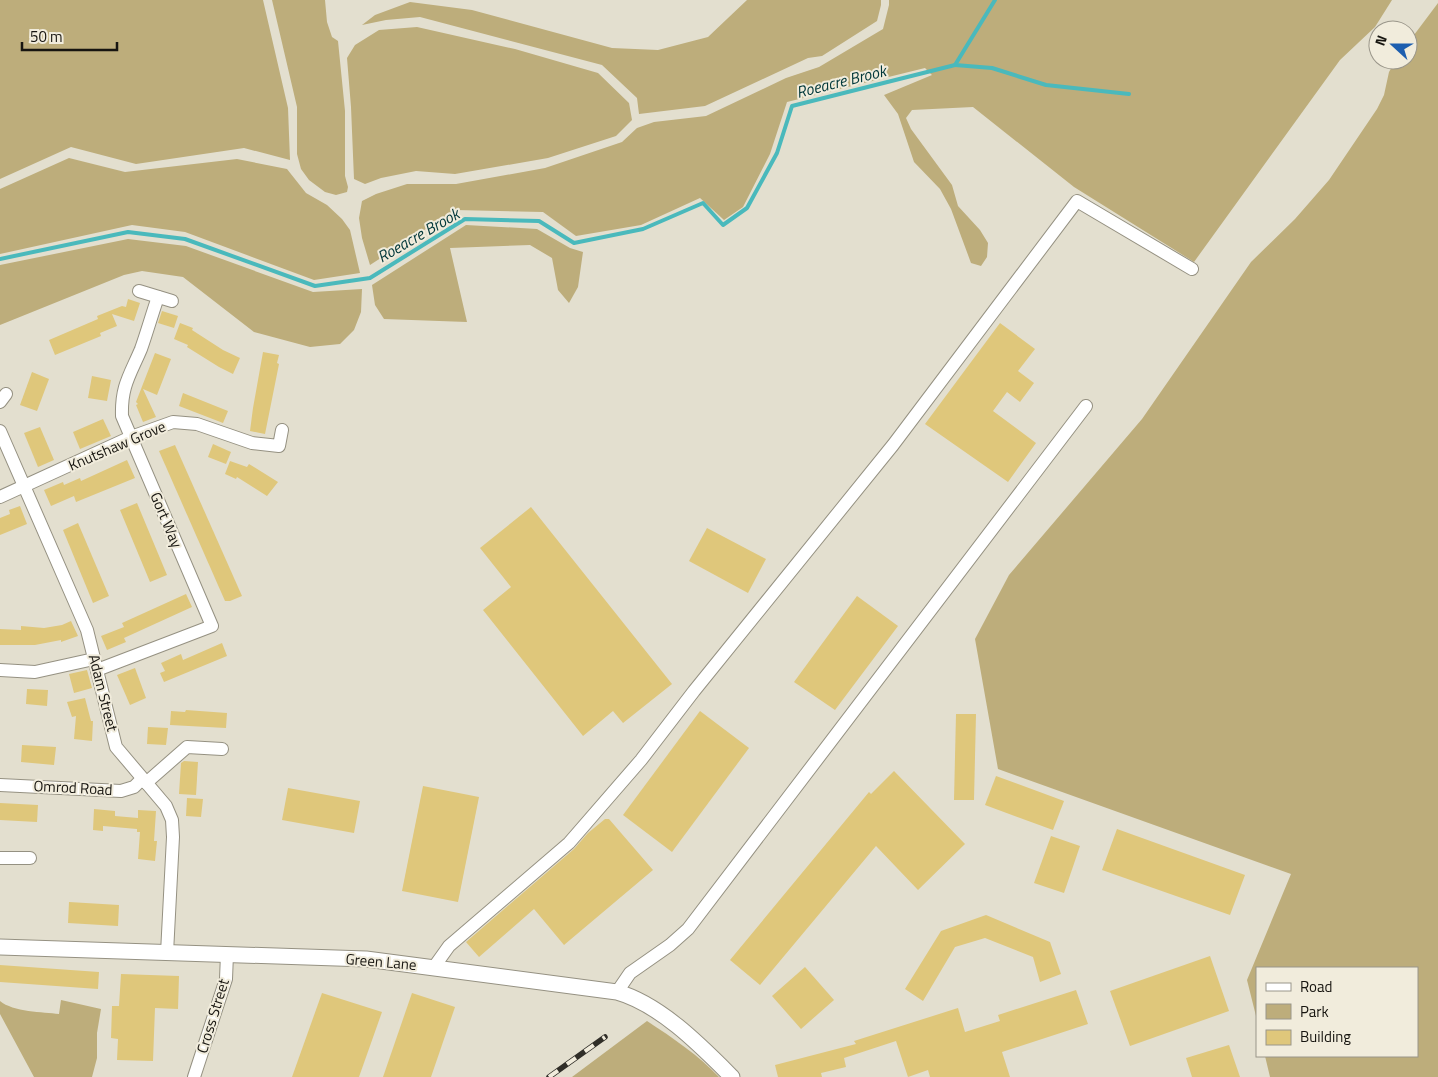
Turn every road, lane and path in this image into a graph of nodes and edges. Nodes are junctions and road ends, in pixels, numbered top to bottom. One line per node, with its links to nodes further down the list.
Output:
1 (1192, 269): 21 (street)
2 (139, 291): 3 (street)
3 (158, 297): 4 (street); 8 (street, Gort Way)
4 (172, 301)
5 (1086, 406): 22 (street)
6 (282, 430): 8 (street, Knutshaw Grove)
7 (0, 431): 9 (street, Adam Street)
8 (131, 437): 9 (street, Knutshaw Grove); 11 (street, Gort Way)
9 (24, 487): 10 (street, Knutshaw Grove); 11 (street, Adam Street)
10 (0, 498)
11 (96, 665): 12 (street); 14 (street, Adam Street)
12 (0, 670)
13 (222, 749): 14 (street, Omrod Road)
14 (144, 781): 15 (street, Omrod Road); 19 (street, Adam Street)
15 (0, 785)
16 (0, 858): 17 (street)
17 (30, 858)
18 (0, 947): 19 (street, Green Lane)
19 (167, 953): 20 (street, Green Lane)
20 (227, 954): 21 (street, Green Lane); 23 (street, Cross Street)
21 (434, 967): 22 (street, Green Lane)
22 (617, 992): 24 (street, Green Lane)
23 (194, 1077)
24 (732, 1077)

